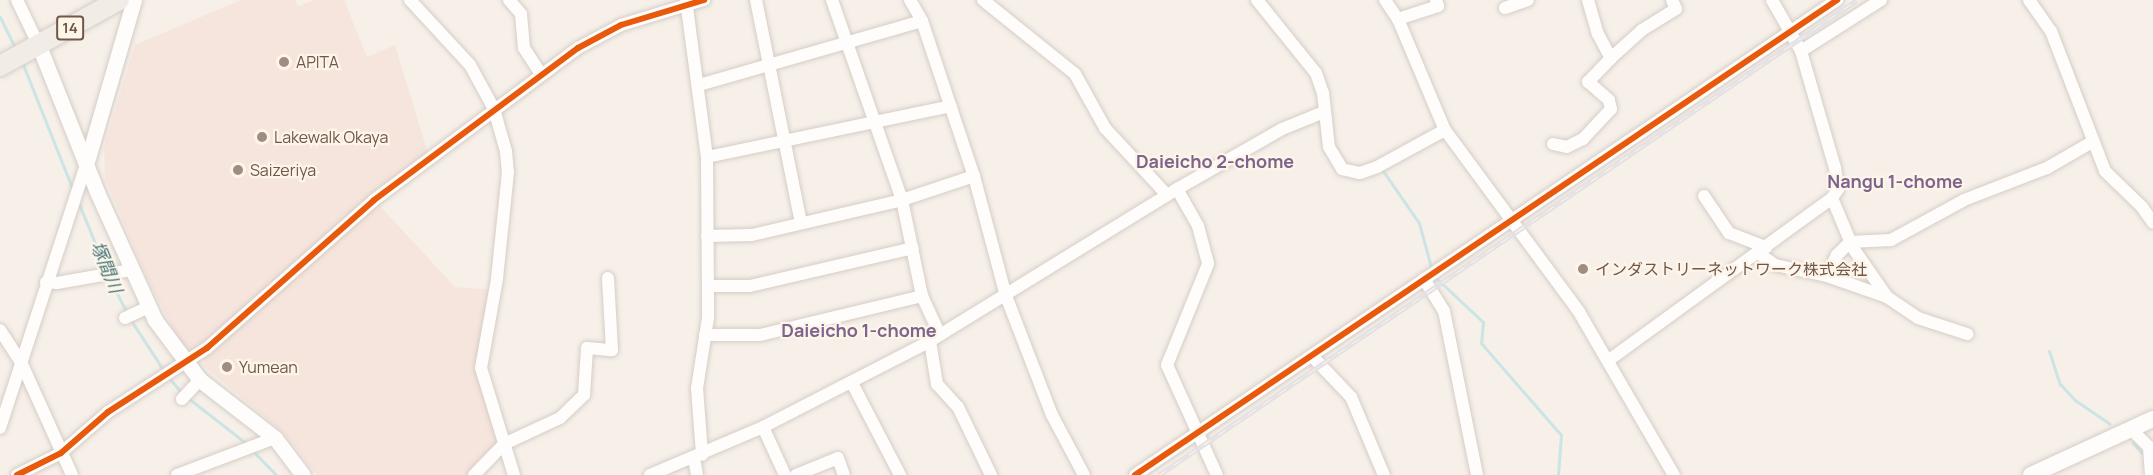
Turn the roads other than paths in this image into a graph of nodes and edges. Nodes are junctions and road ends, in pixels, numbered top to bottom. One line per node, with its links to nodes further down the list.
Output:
1 (17, 0): 29 (street)
2 (119, 0): 29 (main road, 14)
3 (134, 0): 43 (street)
4 (410, 0): 35 (street)
5 (509, 0): 32 (street)
6 (704, 0): 21 (street)
7 (756, 0): 31 (street)
8 (832, 0): 27 (street)
9 (910, 0): 25 (street)
10 (983, 0): 22 (street)
11 (1257, 0): 36 (street)
12 (1385, 0): 24 (street)
13 (1436, 0): 24 (street)
14 (1528, 0): 23 (street)
15 (1587, 0): 30 (street)
16 (1672, 0): 30 (street)
17 (1772, 0): 26 (street)
18 (1838, 0): 26 (street)
19 (1881, 0): 28 (street)
20 (2029, 0): 40 (street)
21 (687, 2): 32 (street); 33 (street)
22 (993, 4): 45 (street)
23 (1505, 8)
24 (1398, 19): 38 (street)
25 (922, 21): 27 (street); 34 (street)
26 (1791, 32): 28 (street); 49 (street)
27 (847, 42): 31 (street); 37 (street)
28 (1801, 51): 47 (street)
29 (18, 56): 43 (street)
30 (1611, 58): 41 (street)
31 (769, 64): 33 (street); 39 (street)
32 (541, 74): 35 (street)
33 (699, 85): 42 (street)
34 (951, 106): 37 (street); 44 (street)
35 (494, 109): 71 (street); 82 (street)
36 (1324, 112): 38 (street); 45 (street)
37 (876, 123): 39 (street); 48 (street)
38 (1445, 130): 49 (street)
39 (786, 141): 42 (street); 50 (street)
40 (2092, 142): 51 (street); 53 (street)
41 (1553, 144)
42 (707, 157): 52 (street)
43 (86, 165): 56 (street); 60 (street)
44 (974, 176): 48 (street); 63 (street)
45 (1172, 192): 63 (street); 80 (street)
46 (1704, 196): 55 (street)
47 (1832, 198): 53 (street); 55 (street)
48 (902, 200): 50 (street); 54 (street)
49 (1512, 221): 59 (street); 70 (street)
50 (801, 223): 52 (street)
51 (2153, 223)
52 (707, 236): 61 (street)
53 (1850, 242): 57 (street); 64 (street)
54 (913, 248): 61 (street); 62 (street)
55 (1762, 250): 57 (street); 70 (street)
56 (124, 272): 60 (street); 71 (street)
57 (1827, 276): 64 (street)
58 (608, 278): 82 (street)
59 (1424, 279): 69 (street); 103 (street)
60 (46, 282): 72 (street)
61 (708, 286): 67 (street)
62 (922, 296): 67 (street); 68 (street)
63 (1006, 296): 68 (street); 99 (street)
64 (1887, 297): 66 (street)
65 (0, 330): 72 (street)
66 (1967, 334)
67 (705, 335): 84 (street)
68 (935, 338): 74 (street); 98 (street)
69 (1312, 356): 80 (street); 102 (street)
70 (1610, 360): 85 (street)
71 (184, 361): 73 (street); 83 (street)
72 (21, 362): 78 (street); 83 (street)
73 (196, 383): 75 (street); 81 (street)
74 (852, 383): 77 (street); 97 (street)
75 (182, 399)
76 (2153, 419): 79 (main road)
77 (764, 427): 84 (street); 94 (street)
78 (0, 428)
79 (2131, 429): 105 (main road); 106 (street)
80 (1200, 431): 100 (street); 101 (street)
81 (274, 438): 86 (street); 89 (street)
82 (504, 444): 90 (street); 91 (street)
83 (61, 453): 87 (street); 88 (street)
84 (698, 457): 92 (street); 93 (street)
85 (1672, 472): 104 (street)
86 (298, 473)
87 (17, 475)
88 (72, 475)
89 (177, 475)
90 (474, 475)
91 (514, 475)
92 (650, 475)
93 (696, 475)
94 (785, 475)
95 (796, 475): 96 (street)
96 (844, 475)
97 (900, 475)
98 (991, 475)
99 (1084, 475)
100 (1136, 475)
101 (1217, 475)
102 (1384, 475)
103 (1477, 475)
104 (1658, 475)
105 (2031, 475)
106 (2151, 475)

